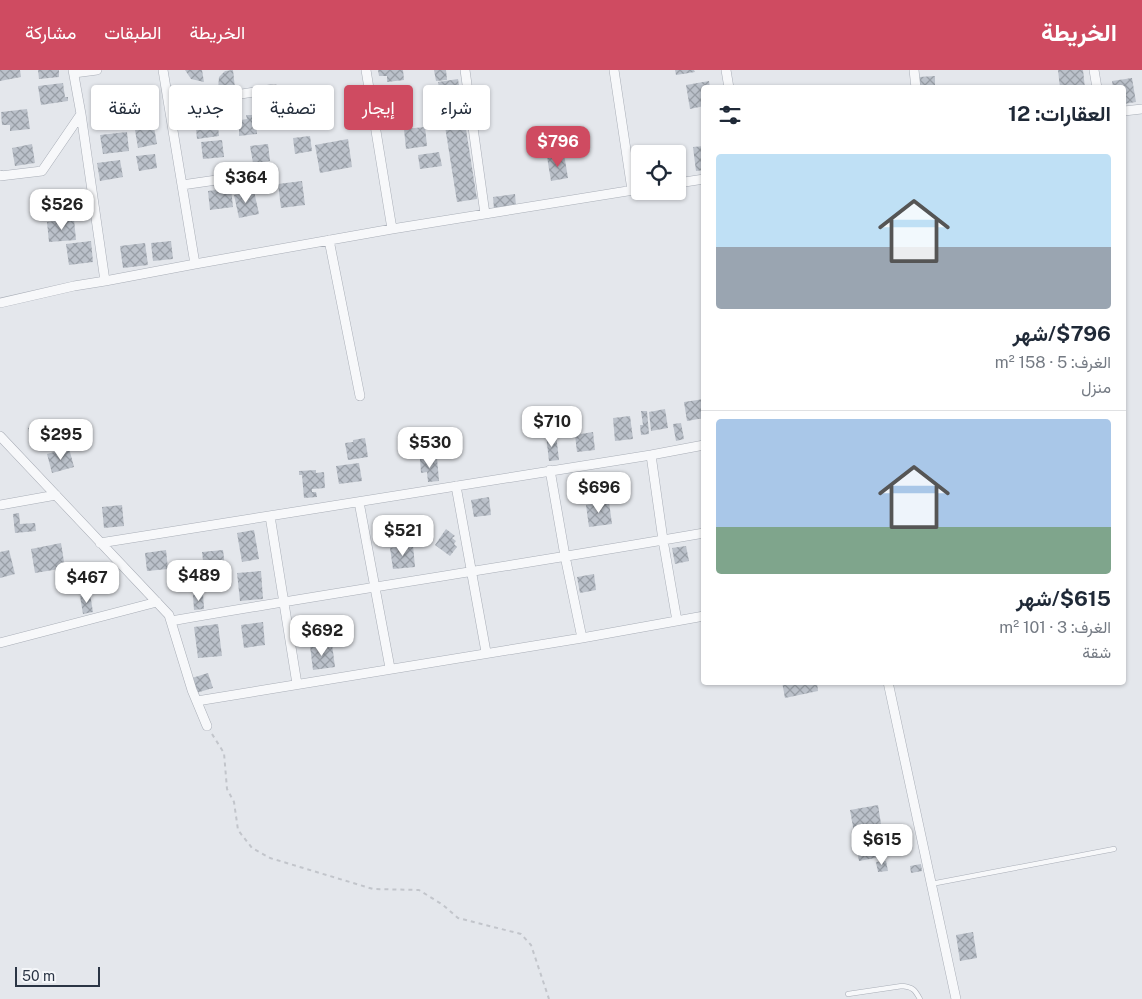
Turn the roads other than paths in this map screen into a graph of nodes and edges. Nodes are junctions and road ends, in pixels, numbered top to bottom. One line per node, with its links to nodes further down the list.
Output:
1 (97, 70): 9 (street)
2 (163, 70): 13 (street)
3 (366, 70): 26 (street)
4 (466, 70): 25 (street)
5 (614, 70): 18 (street)
6 (726, 70): 10 (street)
7 (914, 70): 11 (street)
8 (1094, 70): 12 (street)
9 (74, 72): 16 (street)
10 (728, 85)
11 (916, 85)
12 (1096, 85)
13 (169, 105)
14 (1142, 108): 15 (street)
15 (1126, 111)
16 (81, 114): 19 (street); 29 (street)
17 (173, 130): 23 (street)
18 (631, 163)
19 (0, 175)
20 (244, 176): 23 (street)
21 (701, 179): 22 (street)
22 (686, 181)
23 (182, 185): 28 (street)
24 (631, 191): 25 (street)
25 (485, 214): 26 (street)
26 (392, 229): 27 (street)
27 (328, 240): 28 (street); 31 (street)
28 (196, 264): 29 (street)
29 (105, 281): 30 (street)
30 (0, 303)
31 (360, 396)
32 (0, 436): 37 (street)
33 (701, 446): 34 (street)
34 (651, 455): 35 (street); 42 (street)
35 (550, 470): 36 (street); 44 (street)
36 (456, 486): 38 (street); 45 (street)
37 (56, 494): 39 (street); 43 (street)
38 (359, 502): 40 (street); 46 (street)
39 (0, 505)
40 (270, 516): 43 (street); 48 (street)
41 (701, 534): 42 (street)
42 (663, 540): 44 (street); 51 (street)
43 (100, 543): 47 (street)
44 (564, 556): 45 (street); 52 (street)
45 (471, 572): 46 (street); 54 (street)
46 (376, 586): 48 (street); 55 (street)
47 (157, 602): 50 (street); 53 (street)
48 (283, 602): 50 (street); 56 (street)
49 (701, 617): 51 (street)
50 (171, 621): 58 (street)
51 (677, 621): 52 (street)
52 (582, 638): 54 (street)
53 (0, 643)
54 (486, 652): 55 (street)
55 (390, 668): 56 (street)
56 (297, 684): 58 (street)
57 (889, 685): 61 (street)
58 (197, 701): 59 (street)
59 (207, 726)
60 (1114, 849): 61 (lane)
61 (931, 884): 64 (street)
62 (848, 994): 63 (lane)
63 (920, 999)
64 (956, 999)

